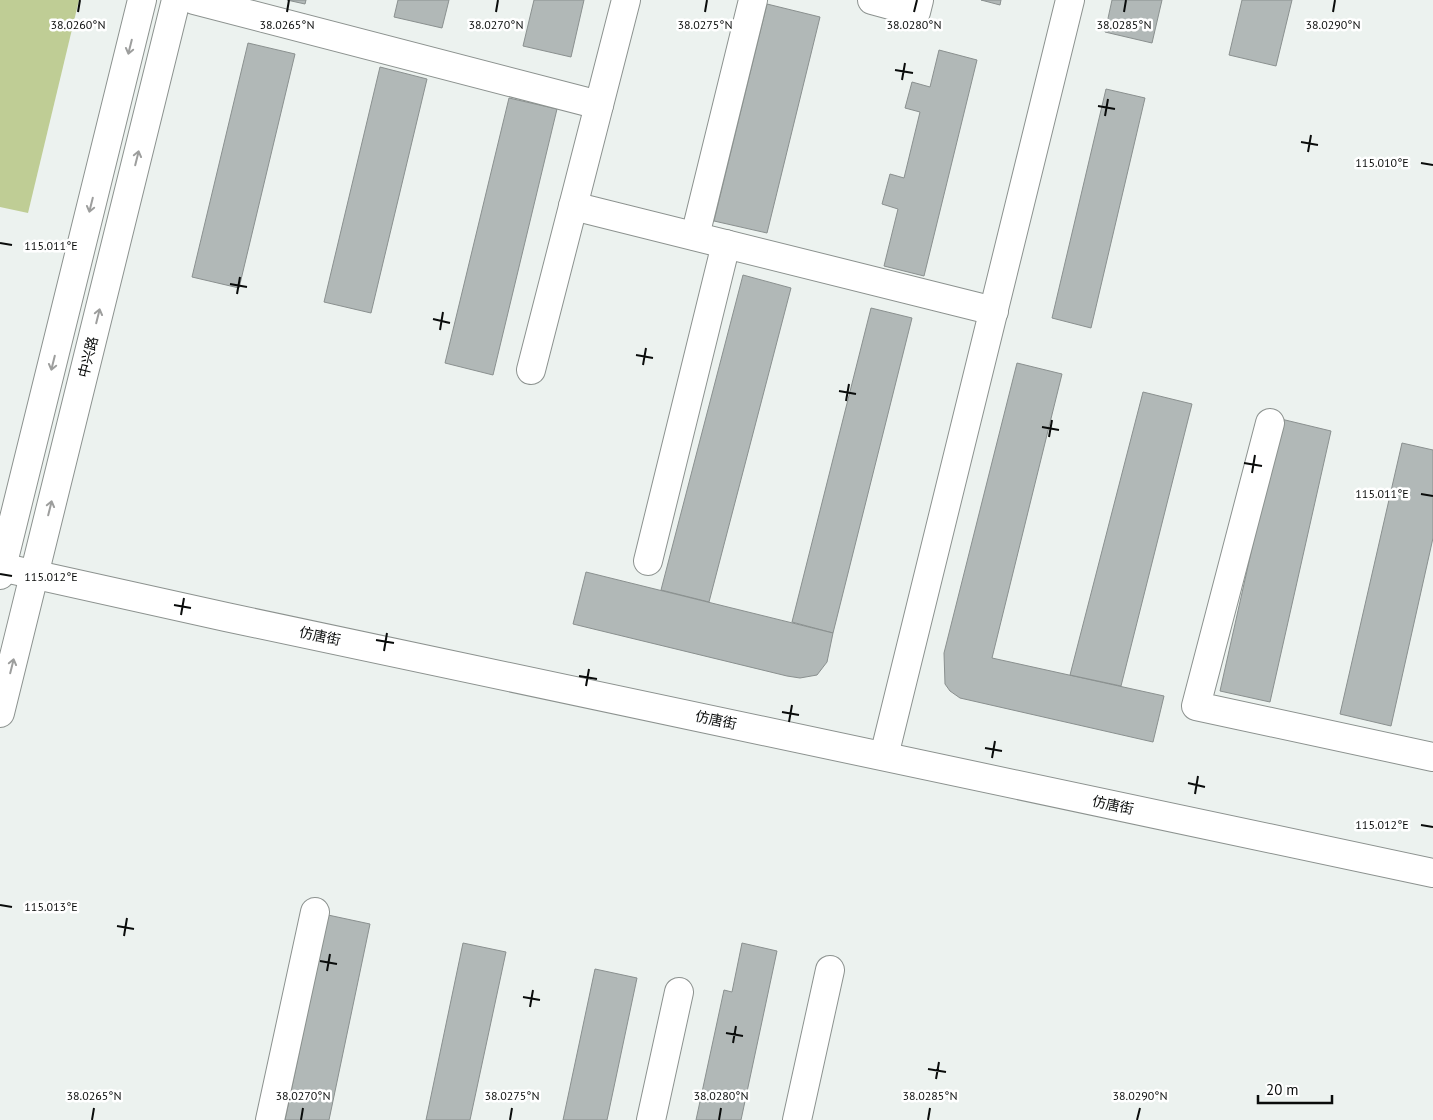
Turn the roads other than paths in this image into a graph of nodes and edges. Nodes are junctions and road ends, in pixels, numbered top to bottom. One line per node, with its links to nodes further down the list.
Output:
1 (142, 0): 17 (street, one-way to 17)
2 (176, 0): 18 (street, 中兴路, one-way to 2)
3 (194, 0): 9 (street)
4 (626, 0): 9 (street)
5 (753, 0): 11 (street)
6 (872, 0): 7 (street)
7 (919, 0)
8 (1070, 0): 13 (street)
9 (599, 104): 10 (street)
10 (573, 206): 11 (street); 14 (street)
11 (695, 236): 12 (street)
12 (726, 244): 13 (street); 16 (street)
13 (994, 311): 20 (street)
14 (531, 370)
15 (1270, 423): 21 (street)
16 (648, 560)
17 (1, 570): 18 (street, 仿唐街)
18 (34, 574): 19 (street, 中兴路, one-way to 18); 20 (street, 仿唐街)
19 (0, 713)
20 (884, 756): 22 (street, 仿唐街)
21 (1433, 757)
22 (1433, 872)
23 (315, 912): 26 (street)
24 (830, 970): 28 (street)
25 (679, 992): 27 (street)
26 (270, 1120)
27 (651, 1120)
28 (798, 1120)

